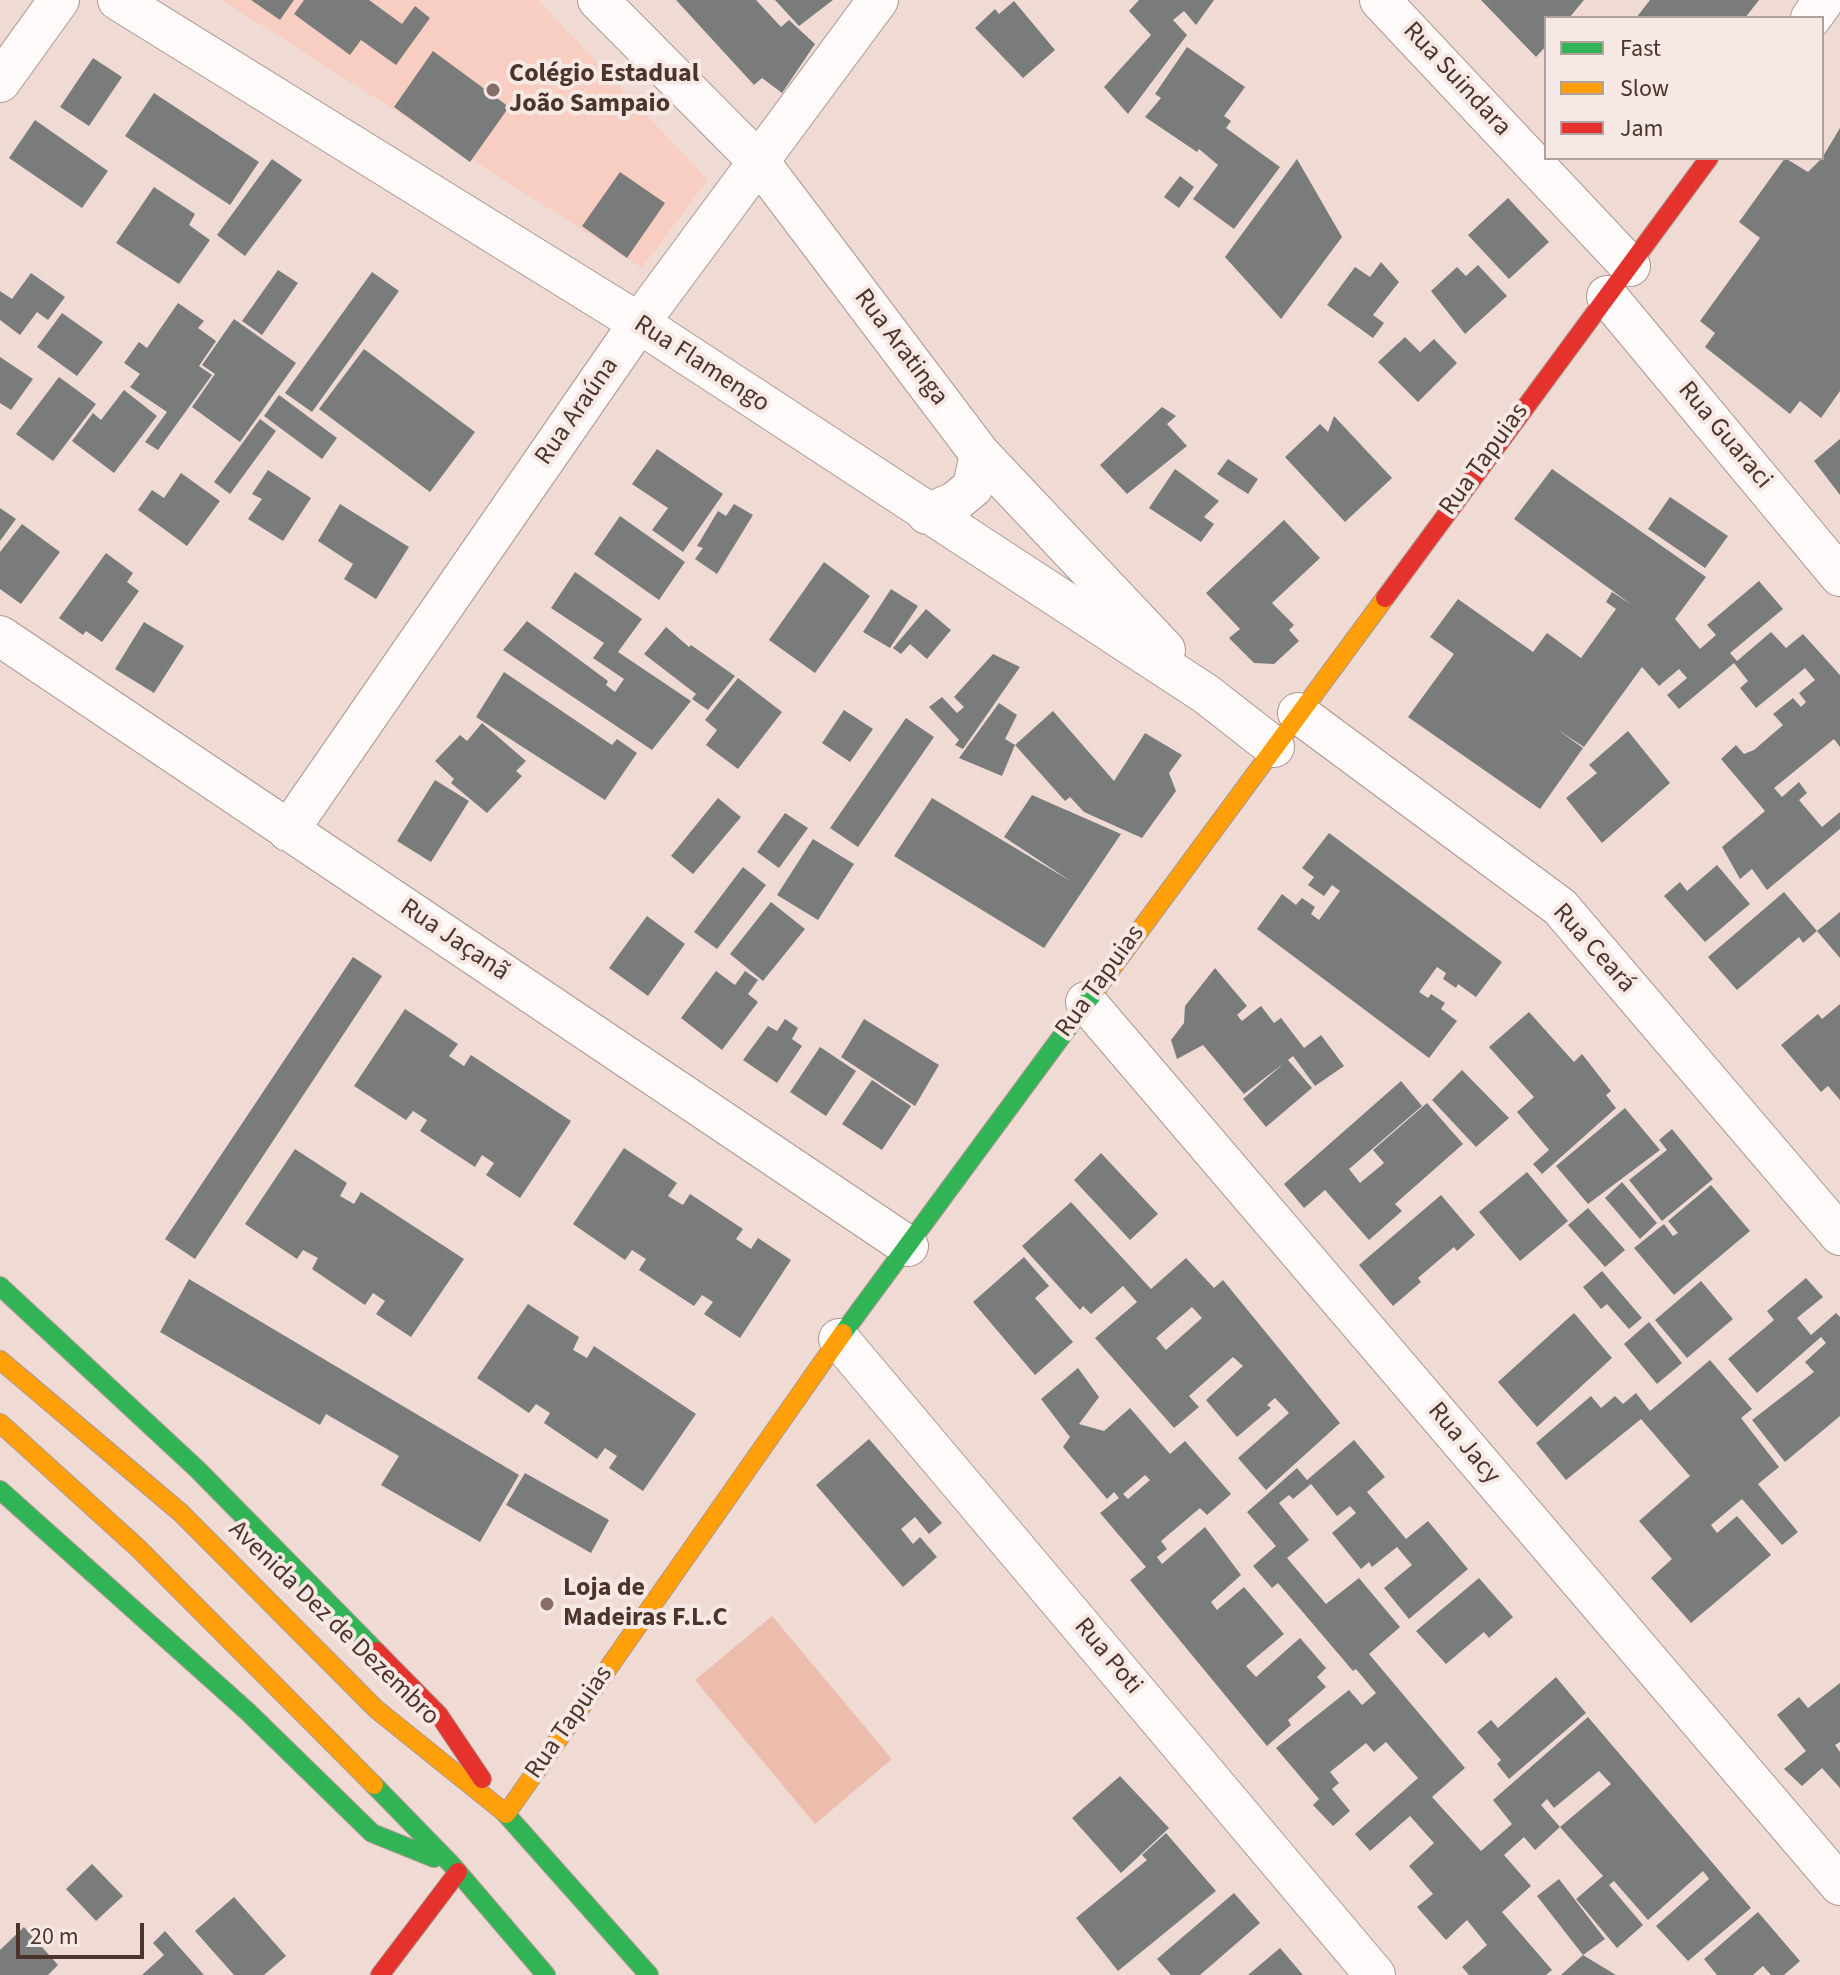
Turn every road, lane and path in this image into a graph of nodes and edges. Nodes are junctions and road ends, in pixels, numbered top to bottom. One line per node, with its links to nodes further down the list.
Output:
1 (59, 0): 6 (street)
2 (118, 0): 10 (street, Rua Flamengo)
3 (598, 0): 8 (street, Rua Aratinga)
4 (878, 0): 8 (street, Rua Araúna)
5 (1380, 0): 9 (street, Rua Suindara)
6 (0, 82)
7 (1708, 160): 9 (main road, Rua Tapuias)
8 (760, 163): 10 (street, Rua Araúna); 11 (street, Rua Aratinga)
9 (1619, 281): 13 (street, Rua Guaraci); 16 (main road, Rua Tapuias)
10 (639, 323): 12 (street, Rua Flamengo); 18 (street, Rua Araúna)
11 (980, 454): 12 (street); 15 (street, Rua Aratinga)
12 (927, 514): 15 (street, Rua Flamengo)
13 (1840, 576)
14 (0, 636): 18 (street, Rua Jaçanã)
15 (1206, 694): 17 (street, Rua Flamengo)
16 (1298, 713): 17 (main road, Rua Tapuias); 20 (street, Rua Ceará)
17 (1274, 747): 19 (main road, Rua Tapuias)
18 (288, 831): 21 (street, Rua Jaçanã)
19 (1086, 1002): 21 (main road, Rua Tapuias); 29 (street, Rua Jacy)
20 (1840, 1235)
21 (908, 1246): 23 (main road, Rua Tapuias)
22 (0, 1286): 27 (main road)
23 (839, 1339): 27 (main road, Rua Tapuias); 33 (street, Rua Poti)
24 (0, 1360): 27 (main road, Avenida Dez de Dezembro)
25 (0, 1423): 28 (main road)
26 (0, 1490): 28 (main road)
27 (506, 1814): 32 (main road, Avenida Dez de Dezembro)
28 (454, 1868): 30 (main road); 31 (main road)
29 (1840, 1885)
30 (380, 1975)
31 (546, 1975)
32 (649, 1975)
33 (1375, 1975)

